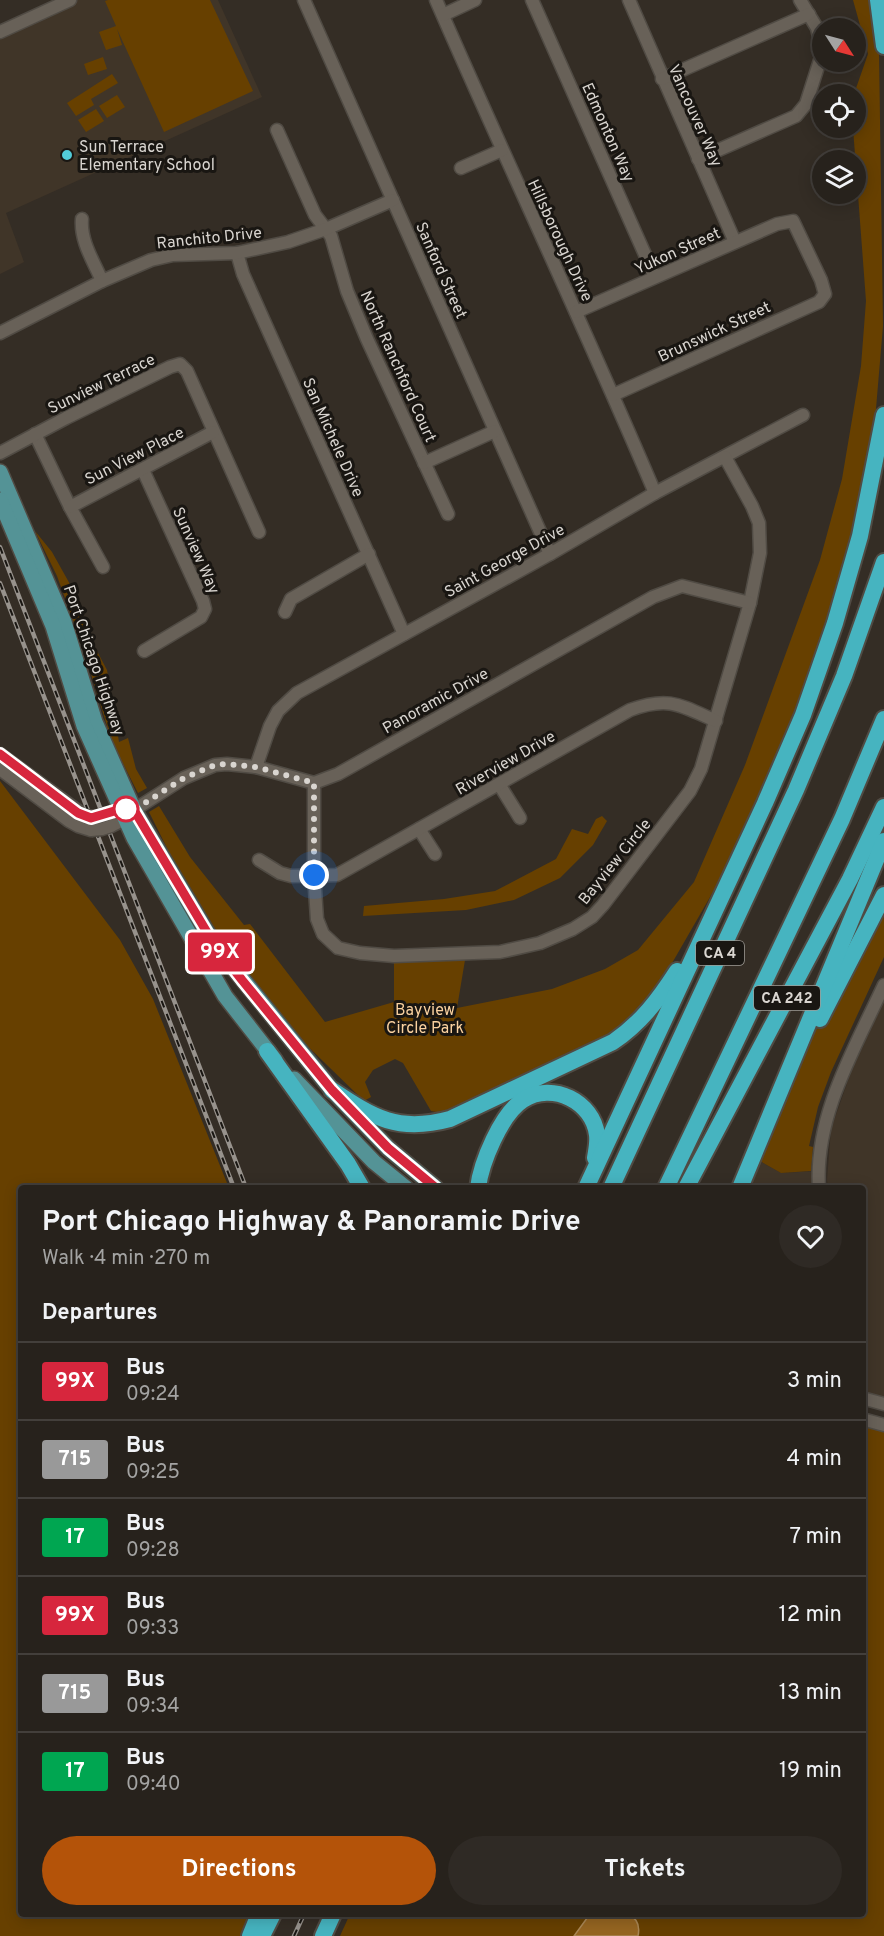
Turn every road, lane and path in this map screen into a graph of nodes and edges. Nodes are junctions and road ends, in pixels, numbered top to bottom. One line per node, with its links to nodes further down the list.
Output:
1 (70, 0): 12 (street)
2 (304, 0): 20 (street, Sanford Street)
3 (436, 0): 10 (street, Hillsborough Drive)
4 (475, 0): 10 (street)
5 (532, 0): 25 (street, Edmonton Way)
6 (629, 0): 15 (street, Vancouver Way)
7 (800, 0): 9 (street)
8 (878, 0): 13 (highway)
9 (809, 14): 11 (street); 15 (street)
10 (442, 15): 17 (street, Hillsborough Drive)
11 (812, 19)
12 (0, 32)
13 (884, 46)
14 (816, 72): 18 (street)
15 (662, 79): 18 (street, Vancouver Way)
16 (277, 130): 22 (street, North Ranchford Court)
17 (502, 150): 19 (street); 28 (street, Hillsborough Drive)
18 (698, 159): 23 (street, Vancouver Way)
19 (461, 168)
20 (393, 200): 22 (street, Ranchito Drive); 33 (street, Sanford Street)
21 (82, 219): 26 (street)
22 (326, 229): 24 (street, Ranchito Drive); 38 (street, North Ranchford Court)
23 (735, 242): 25 (street, Yukon Street); 27 (street, Yukon Street)
24 (237, 253): 26 (street, Ranchito Drive); 46 (street, San Michele Drive)
25 (655, 277): 28 (street, Yukon Street)
26 (102, 281): 29 (street, Ranchito Drive)
27 (825, 294): 30 (street, Brunswick Street)
28 (576, 312): 30 (street, Hillsborough Drive)
29 (0, 333)
30 (614, 395): 41 (street, Hillsborough Drive)
31 (803, 415): 37 (street, Saint George Drive)
32 (884, 415): 68 (highway)
33 (495, 431): 38 (street); 47 (street, Sanford Street)
34 (213, 432): 35 (street, Sunview Terrace); 39 (street, Sun View Place); 45 (street, Sunview Terrace)
35 (35, 434): 36 (street, Sunview Terrace); 43 (street)
36 (0, 453)
37 (725, 457): 41 (street, Saint George Drive); 50 (street, Bayview Circle)
38 (424, 463): 44 (street, North Ranchford Court)
39 (143, 470): 43 (street, Sun View Place); 53 (street, Sunview Way)
40 (0, 472): 62 (main road, Port Chicago Highway)
41 (655, 494): 47 (street, Saint George Drive)
42 (0, 500): 62 (main road, Port Chicago Highway)
43 (70, 507): 49 (street)
44 (448, 514)
45 (259, 532)
46 (369, 554): 51 (street); 52 (street, San Michele Drive)
47 (550, 554): 52 (street, Saint George Drive)
48 (884, 562): 81 (highway, CA 4)
49 (103, 567)
50 (750, 603): 55 (street, Bayview Circle); 59 (street, Panoramic Drive)
51 (285, 612)
52 (404, 634): 57 (street, Saint George Drive)
53 (144, 651)
54 (884, 719): 82 (highway)
55 (716, 721): 60 (street, Riverview Drive); 69 (street, Bayview Circle)
56 (0, 754): 62 (street, bridge)
57 (256, 767): 59 (street); 62 (street)
58 (0, 769): 62 (street, bridge)
59 (314, 783): 69 (street, Bayview Circle)
60 (499, 784): 63 (street); 64 (street, Riverview Drive)
61 (884, 807): 83 (highway, CA 242)
62 (120, 815): 72 (main road, Port Chicago Highway); 73 (main road, Port Chicago Highway)
63 (520, 818)
64 (419, 829): 66 (street); 69 (street, Riverview Drive)
65 (884, 841): 74 (highway)
66 (435, 855)
67 (259, 860): 69 (street, Riverview Drive)
68 (738, 860): 73 (highway); 79 (highway)
69 (314, 875)
70 (884, 895): 74 (highway)
71 (884, 985): 85 (street)
72 (267, 1051): 75 (highway); 76 (main road, Port Chicago Highway)
73 (332, 1090): 77 (main road, Port Chicago Highway)
74 (760, 1141): 84 (highway)
75 (360, 1185)
76 (402, 1185)
77 (432, 1185)
78 (479, 1185): 80 (highway)
79 (586, 1185)
80 (586, 1185)
81 (612, 1185)
82 (667, 1185)
83 (688, 1185)
84 (741, 1185)
85 (819, 1185)
86 (866, 1399): 87 (street)
87 (884, 1404)
88 (866, 1420): 89 (street)
89 (884, 1425)
90 (258, 1917): 93 (highway)
91 (272, 1917): 94 (highway)
92 (332, 1917): 95 (highway)
93 (250, 1936)
94 (262, 1936)
95 (323, 1936)

